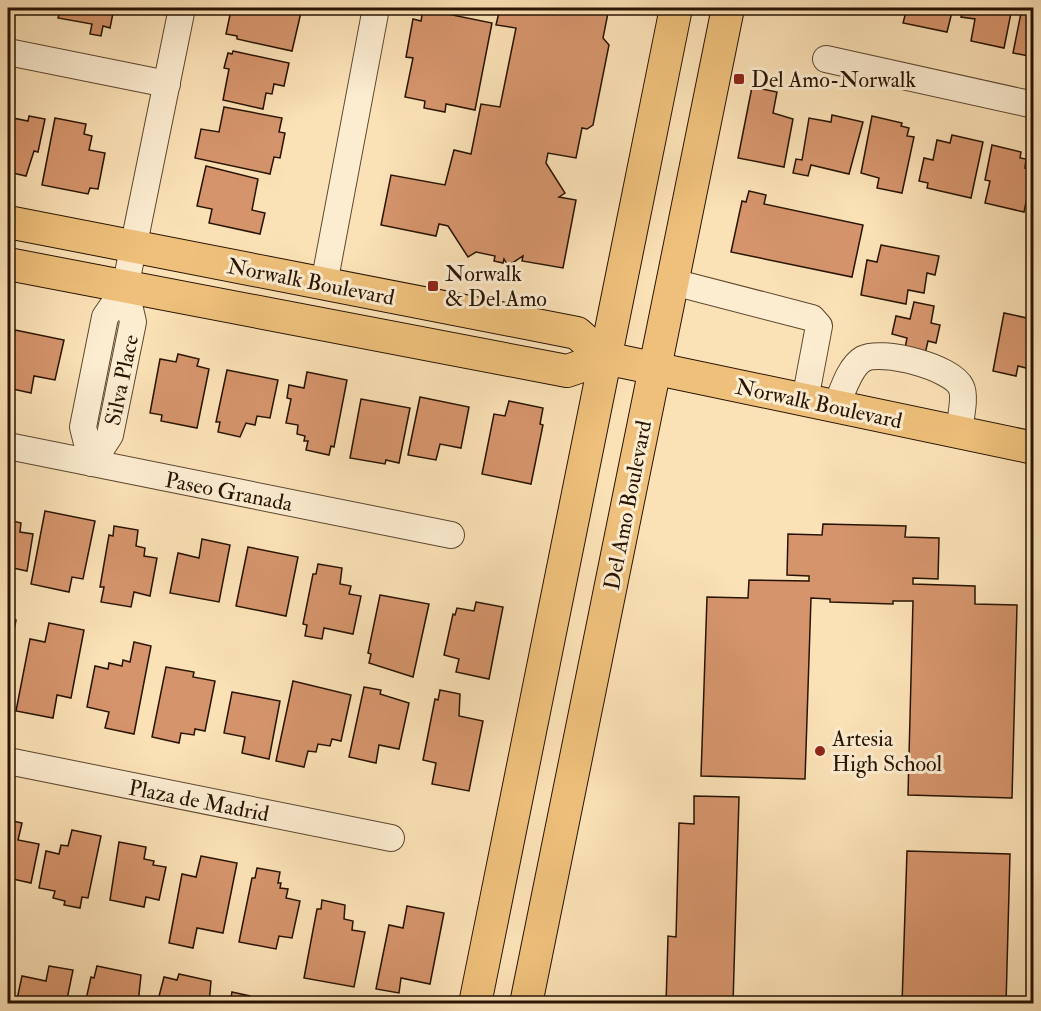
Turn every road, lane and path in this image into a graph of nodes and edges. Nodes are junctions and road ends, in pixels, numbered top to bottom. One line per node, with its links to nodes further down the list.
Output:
1 (182, 8): 7 (street, Silva Place)
2 (376, 8): 13 (street)
3 (676, 8): 15 (main road)
4 (728, 8): 12 (main road, Del Amo Boulevard)
5 (8, 52): 7 (street)
6 (826, 59): 8 (street)
7 (167, 84): 10 (street, Silva Place)
8 (1034, 105)
9 (8, 222): 10 (main road, Norwalk Boulevard)
10 (133, 247): 13 (main road, Norwalk Boulevard); 14 (street, Silva Place)
11 (8, 264): 14 (main road, Norwalk Boulevard)
12 (673, 282): 16 (main road, Del Amo Boulevard); 17 (street)
13 (324, 284): 15 (main road, Norwalk Boulevard)
14 (125, 288): 15 (main road, Norwalk Boulevard); 22 (street, Silva Place)
15 (605, 358): 16 (main road, Norwalk Boulevard); 26 (main road)
16 (654, 369): 17 (main road, Norwalk Boulevard); 27 (main road, Del Amo Boulevard)
17 (805, 400): 18 (main road, Norwalk Boulevard)
18 (836, 407): 19 (main road, Norwalk Boulevard); 19 (street)
19 (959, 432): 21 (main road, Norwalk Boulevard)
20 (8, 446): 22 (street, Paseo Granada)
21 (1034, 448)
22 (92, 463): 23 (street, Paseo Granada)
23 (451, 536)
24 (8, 761): 25 (street, Plaza de Madrid)
25 (391, 838)
26 (475, 1004)
27 (526, 1004)

